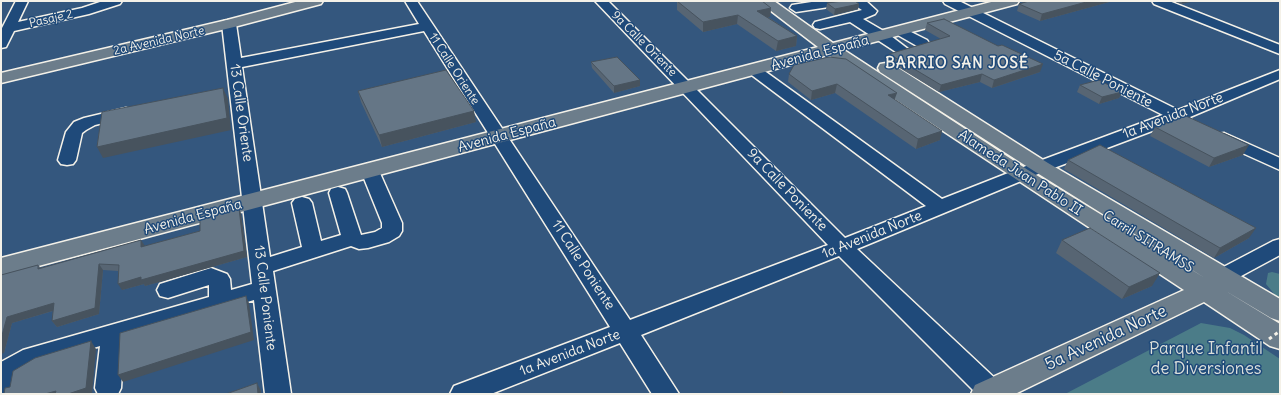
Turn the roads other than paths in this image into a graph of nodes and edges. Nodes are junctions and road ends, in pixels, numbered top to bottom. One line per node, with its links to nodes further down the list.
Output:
1 (22, 1): 19 (street)
2 (116, 1): 19 (street, Pasaje 2)
3 (316, 1): 16 (main road, 2a Avenida Norte)
4 (411, 1): 18 (street, 11 Calle Oriente)
5 (601, 1): 31 (street, 9a Calle Oriente)
6 (765, 1): 24 (main road, Alameda Juan Pablo II)
7 (777, 1): 24 (main road)
8 (842, 1): 13 (street)
9 (854, 1): 15 (street)
10 (949, 1): 14 (street, 5a Calle Poniente)
11 (1012, 1): 14 (main road, Avenida España)
12 (1158, 1): 26 (street)
13 (792, 4): 17 (main road, Alameda Juan Pablo II)
14 (970, 12): 20 (main road, Avenida España); 35 (street, 5a Calle Poniente)
15 (852, 18): 17 (street); 21 (street)
16 (229, 24): 27 (street, 13 Calle Oriente); 30 (main road, 2a Avenida Norte)
17 (820, 25): 24 (main road, Alameda Juan Pablo II)
18 (427, 26): 27 (street); 36 (street, 11 Calle Oriente)
19 (9, 28): 23 (street)
20 (901, 31): 21 (main road, Avenida España); 22 (street)
21 (881, 36): 24 (main road, Avenida España); 25 (street)
22 (922, 43)
23 (1, 44)
24 (841, 48): 28 (main road, Avenida España); 39 (main road, Alameda Juan Pablo II)
25 (901, 48)
26 (1280, 50)
27 (234, 64): 32 (street, 13 Calle Oriente)
28 (754, 70): 31 (main road, Avenida España); 44 (street)
29 (1280, 74): 35 (street, 1a Avenida Norte)
30 (1, 78)
31 (688, 88): 36 (main road, Avenida España); 47 (street, 9a Calle Poniente)
32 (237, 91): 33 (street); 42 (street, 13 Calle Oriente)
33 (222, 94)
34 (143, 110): 37 (street)
35 (1177, 116): 38 (street, 5a Calle Poniente); 39 (street, 1a Avenida Norte)
36 (498, 137): 40 (main road, Avenida España); 55 (street, 11 Calle Poniente)
37 (67, 160)
38 (1280, 165)
39 (1031, 170): 44 (street, 1a Avenida Norte); 51 (main road, Alameda Juan Pablo II)
40 (370, 171): 42 (main road, Avenida España); 45 (street)
41 (338, 193): 45 (street)
42 (253, 201): 49 (main road, Avenida España); 50 (street, 13 Calle Poniente)
43 (302, 203): 48 (street)
44 (940, 207): 47 (street, 1a Avenida Norte)
45 (352, 239): 48 (street)
46 (1280, 246): 51 (street)
47 (842, 247): 55 (street, 1a Avenida Norte); 59 (street, 9a Calle Poniente)
48 (313, 251): 50 (street)
49 (1, 267)
50 (263, 278): 53 (street); 61 (street, 13 Calle Poniente)
51 (1214, 284): 54 (main road, Alameda Juan Pablo II); 56 (main road, Alameda Juan Pablo II); 59 (main road, 5a Avenida Norte)
52 (168, 290): 53 (street)
53 (221, 301): 57 (street)
54 (1280, 311)
55 (626, 332): 62 (street, 1a Avenida Norte); 63 (street, 11 Calle Poniente)
56 (1276, 333)
57 (112, 334): 58 (street); 60 (street)
58 (108, 388)
59 (988, 393)
60 (2, 394)
61 (278, 394)
62 (463, 394)
63 (666, 394)

